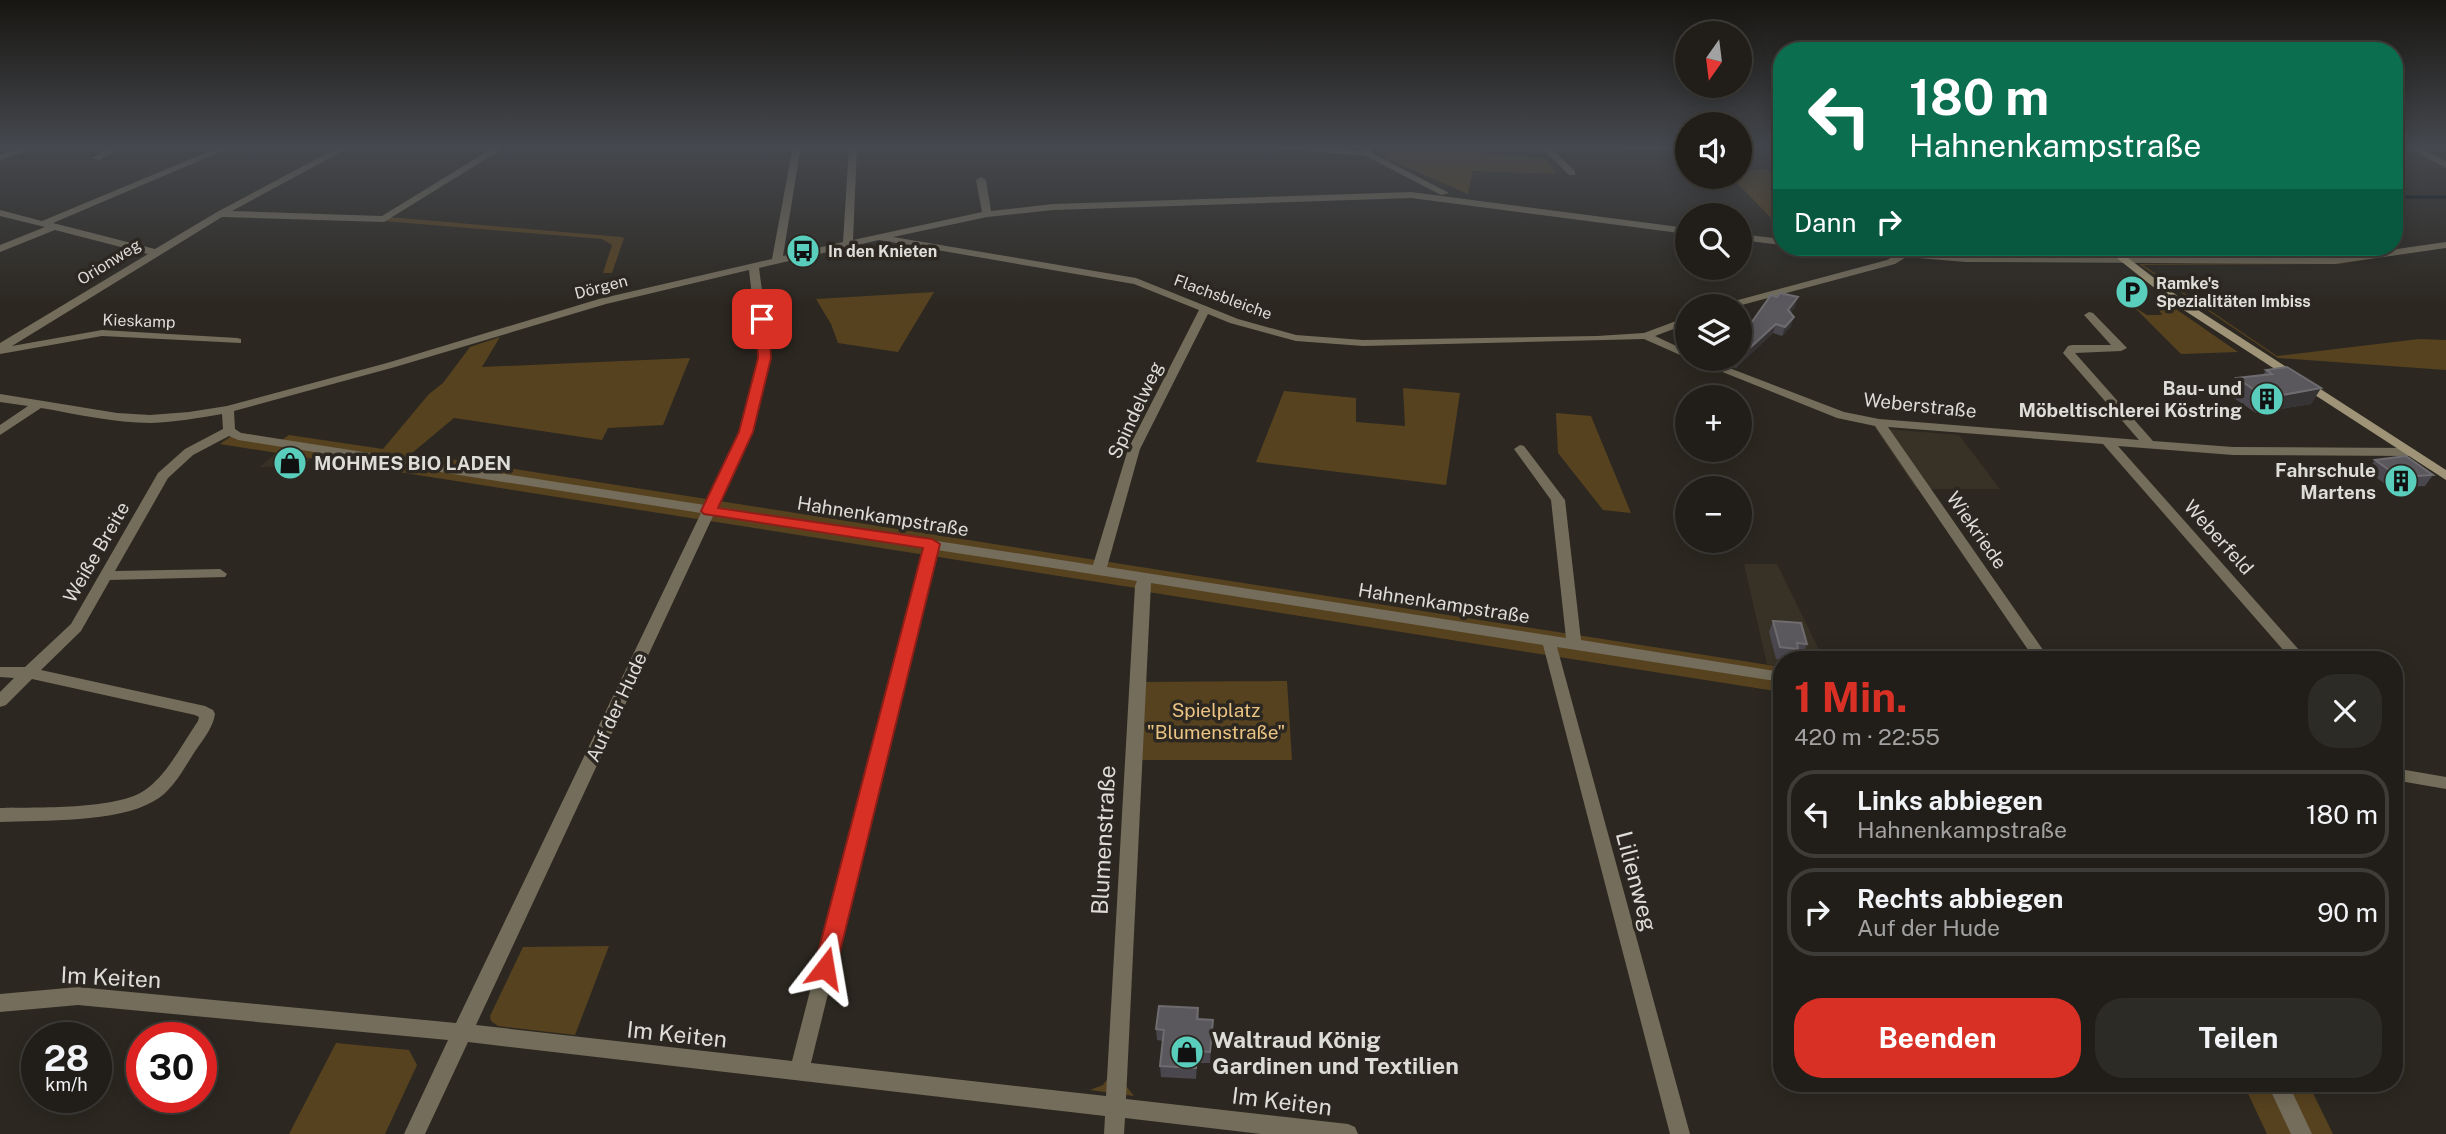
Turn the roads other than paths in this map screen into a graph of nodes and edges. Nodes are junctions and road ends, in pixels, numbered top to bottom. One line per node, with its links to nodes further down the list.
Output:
1 (110, 199): 12 (street)
2 (248, 199): 10 (street, Orionweg)
3 (417, 199): 10 (street)
4 (788, 199): 27 (street)
5 (850, 199): 17 (street)
6 (984, 199): 11 (street)
7 (1249, 199): 11 (street, Dörgen)
8 (1461, 199): 13 (street, Dörgen)
9 (0, 213): 12 (street)
10 (220, 214): 20 (street, Orionweg)
11 (987, 214): 14 (street, Dörgen)
12 (48, 226): 19 (street); 20 (street)
13 (1675, 229)
14 (876, 237): 17 (street, Dörgen); 32 (street, Flachsbleiche)
15 (1752, 238): 16 (street)
16 (1773, 241)
17 (848, 244): 27 (street, Dörgen)
18 (2446, 246): 21 (street)
19 (0, 249)
20 (154, 252): 37 (street, Orionweg)
21 (2403, 252)
22 (1900, 256): 31 (street)
23 (1939, 256): 28 (street)
24 (2118, 256): 28 (main road)
25 (2260, 256): 29 (street)
26 (2371, 256): 29 (street)
27 (777, 261): 30 (street, Dörgen)
28 (2124, 261): 29 (street); 49 (main road)
29 (2264, 261)
30 (754, 266): 42 (street, Dörgen); 51 (street, Auf der Hude)
31 (1752, 299)
32 (1205, 309): 35 (street, Flachsbleiche); 53 (street, Spindelweg)
33 (2089, 315): 47 (street)
34 (1675, 325): 35 (street, Flachsbleiche)
35 (1646, 336): 38 (street)
36 (236, 341): 37 (street, Kieskamp)
37 (1, 347)
38 (1675, 349)
39 (1727, 371): 43 (street, Weberstraße)
40 (0, 398): 41 (street)
41 (38, 405): 42 (street); 44 (street)
42 (228, 409): 45 (street)
43 (1879, 423): 46 (street, Weberstraße); 59 (street, Wiekriede)
44 (0, 431)
45 (229, 431): 51 (street, Hahnenkampstraße); 55 (street, Weiße Breite)
46 (2107, 441): 47 (street, Weberstraße); 60 (street, Weberfeld)
47 (2149, 444): 49 (street, Weberstraße)
48 (1520, 449): 58 (street)
49 (2411, 452): 50 (main road)
50 (2446, 476)
51 (709, 511): 52 (street, Hahnenkampstraße); 69 (street, Auf der Hude)
52 (932, 544): 53 (street, Hahnenkampstraße); 70 (street)
53 (1099, 570): 56 (street, Hahnenkampstraße)
54 (220, 574): 55 (street)
55 (105, 576): 62 (street, Weiße Breite)
56 (1146, 578): 57 (street, Hahnenkampstraße); 72 (street, Blumenstraße)
57 (1550, 640): 58 (street, Hahnenkampstraße); 76 (street, Lilienweg)
58 (1574, 645): 63 (street, Hahnenkampstraße)
59 (2037, 651)
60 (2293, 651)
61 (0, 672): 62 (street)
62 (29, 673): 64 (street, Weiße Breite); 67 (street)
63 (1773, 676)
64 (0, 702)
65 (2403, 776): 66 (street)
66 (2446, 783)
67 (0, 815)
68 (0, 1003): 69 (street, Im Keiten)
69 (462, 1034): 70 (street, Im Keiten); 73 (street, Auf der Hude)
70 (799, 1072): 72 (street, Im Keiten)
71 (2281, 1092): 77 (street)
72 (1115, 1106): 74 (street, Blumenstraße); 75 (street, Im Keiten)
73 (414, 1134)
74 (1114, 1134)
75 (1348, 1134)
76 (1680, 1134)
77 (2302, 1134)

